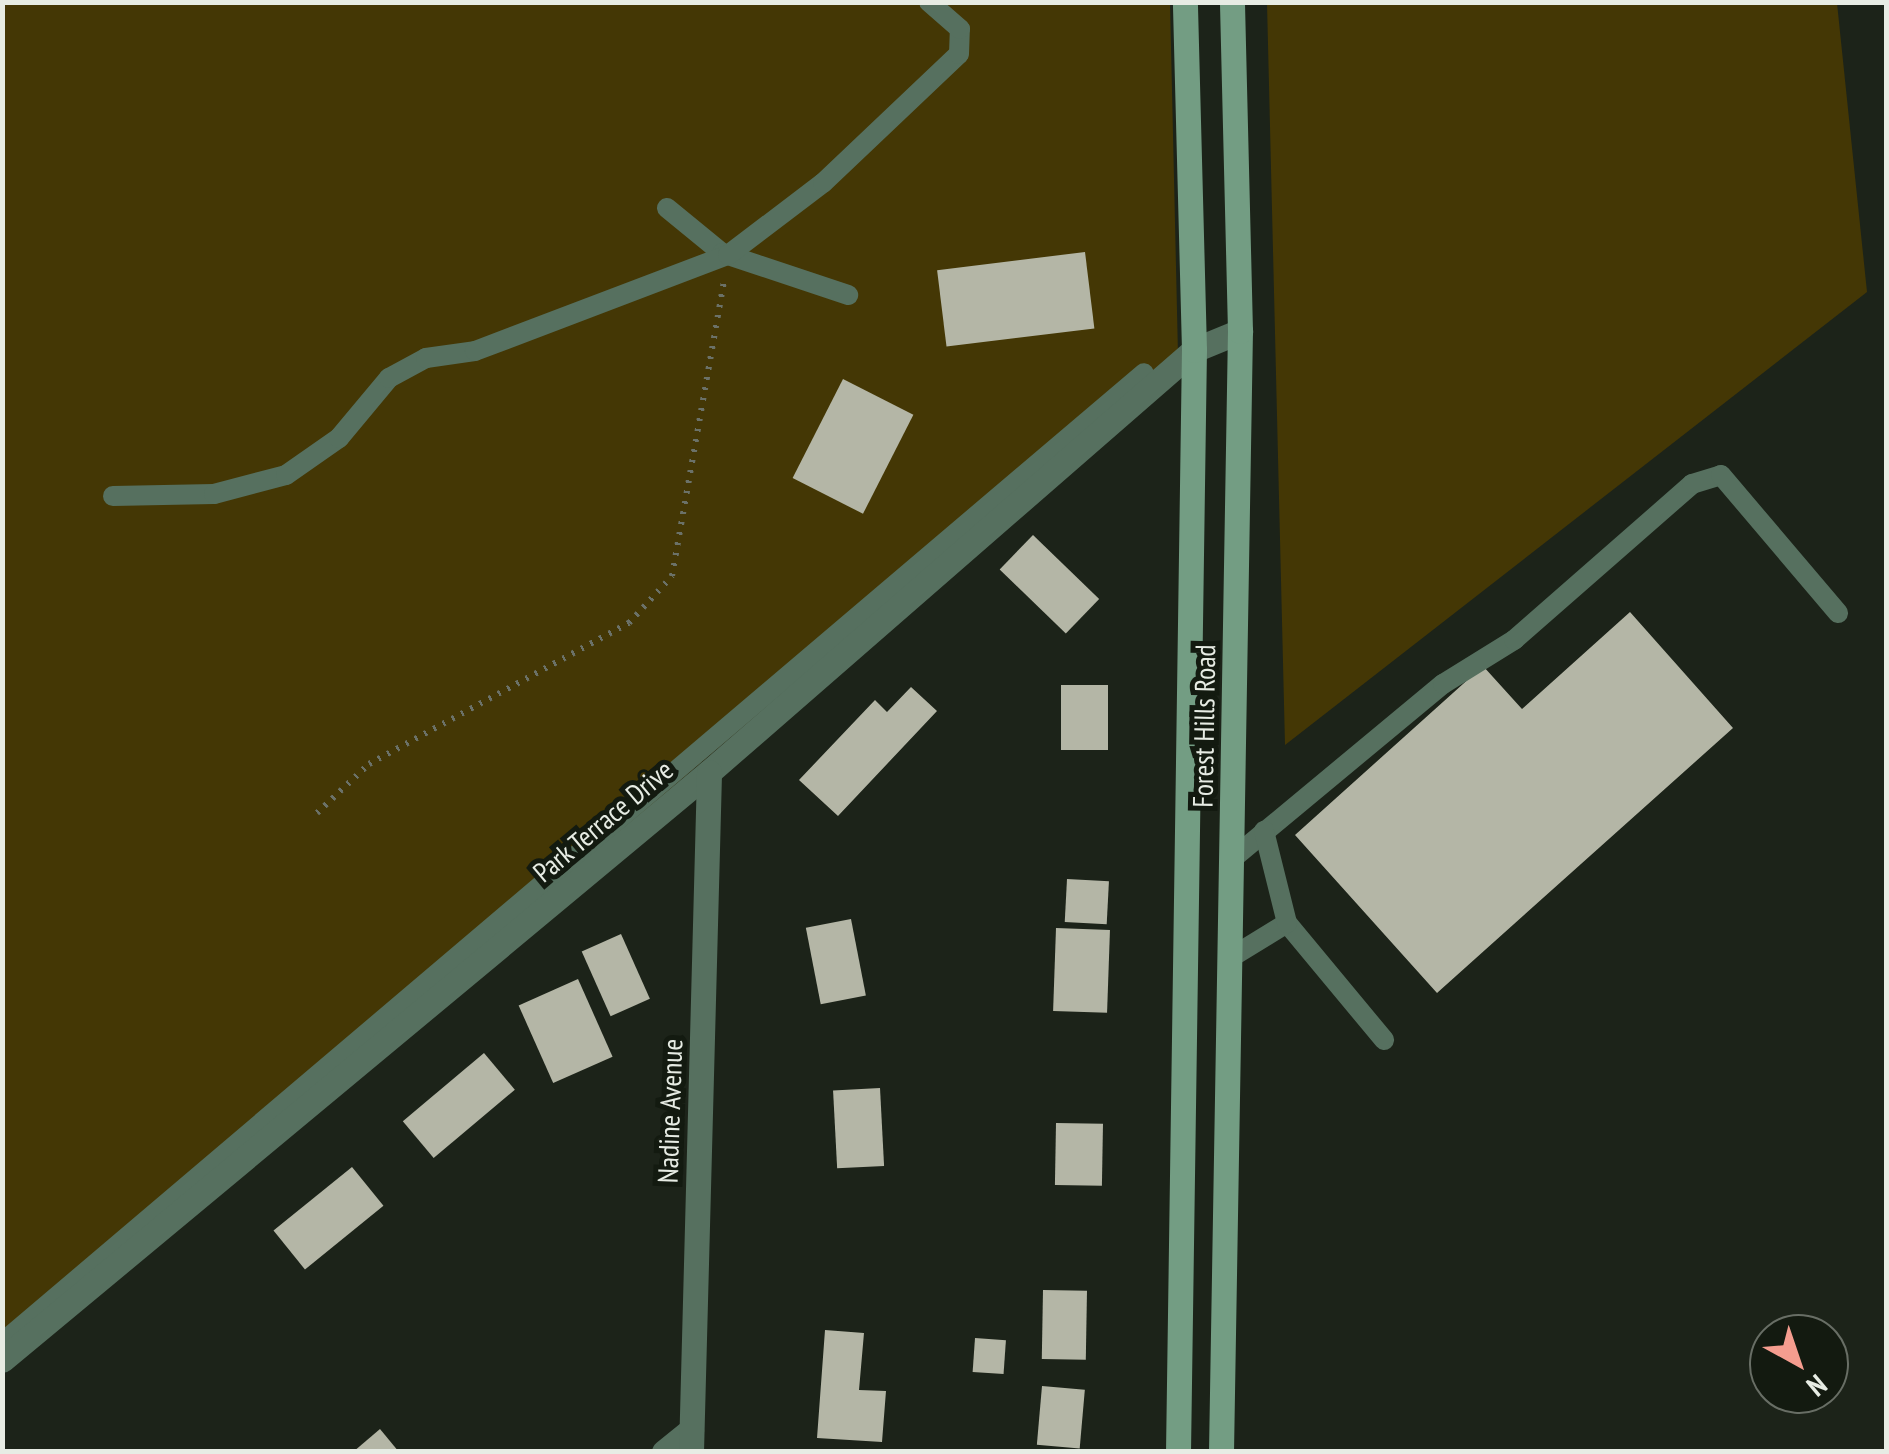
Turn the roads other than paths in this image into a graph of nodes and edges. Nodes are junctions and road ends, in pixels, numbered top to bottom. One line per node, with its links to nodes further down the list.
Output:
1 (929, 2): 5 (lane)
2 (1185, 2): 8 (street, Forest Hills Road)
3 (1232, 2): 7 (street, Forest Hills Road)
4 (668, 208): 5 (lane)
5 (728, 255): 6 (lane); 10 (lane)
6 (848, 296)
7 (1240, 331): 8 (street, Park Terrace Drive); 14 (street, Forest Hills Road)
8 (1194, 350): 12 (street, Park Terrace Drive); 17 (street, Forest Hills Road)
9 (1144, 373): 19 (lane)
10 (113, 496)
11 (1838, 613): 13 (lane)
12 (709, 772): 20 (street, Park Terrace Drive); 21 (street, Nadine Avenue)
13 (1264, 831): 14 (lane); 15 (lane)
14 (1232, 859): 16 (street, Forest Hills Road)
15 (1286, 923): 16 (lane); 18 (lane)
16 (1230, 958): 17 (street); 24 (street, Forest Hills Road)
17 (1185, 967): 23 (street, Forest Hills Road)
18 (1384, 1040)
19 (2, 1343)
20 (2, 1360)
21 (691, 1441): 22 (street)
22 (664, 1452)
23 (1178, 1452)
24 (1221, 1452)

